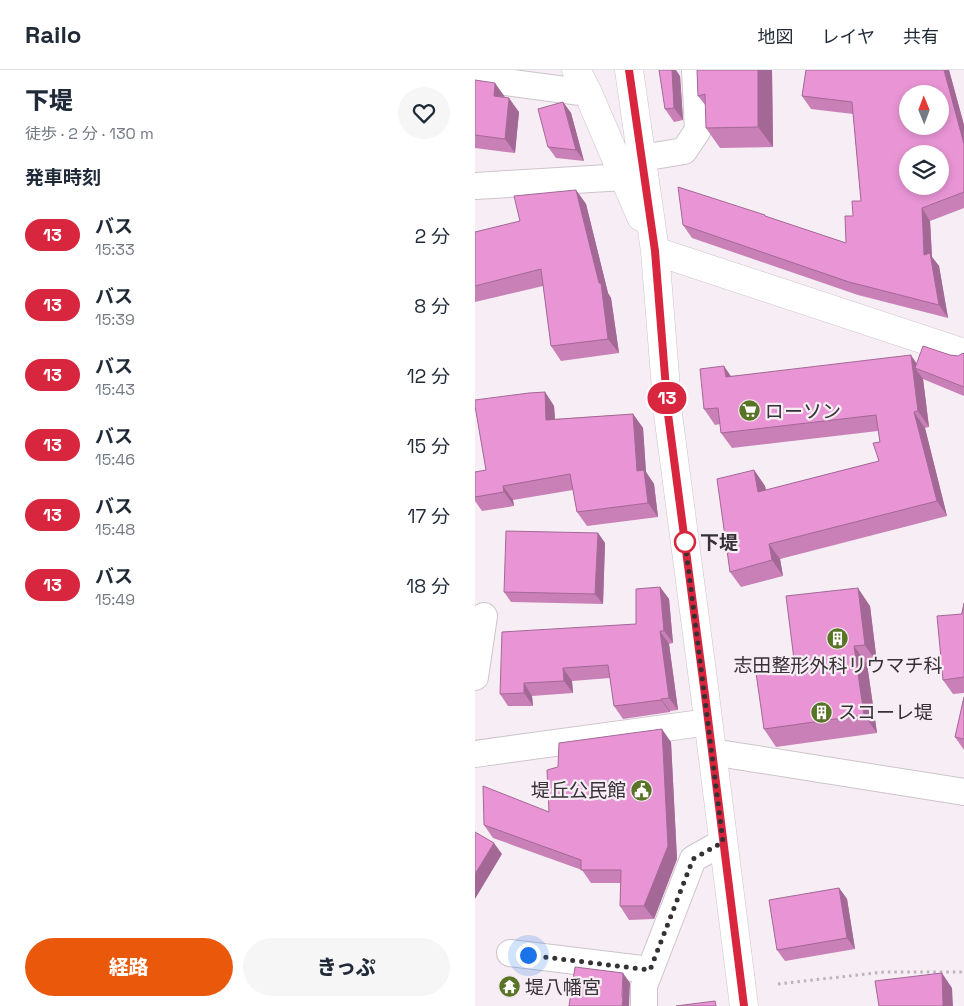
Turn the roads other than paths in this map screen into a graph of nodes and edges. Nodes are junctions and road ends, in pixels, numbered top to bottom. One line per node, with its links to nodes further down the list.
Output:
1 (629, 70): 5 (main road)
2 (695, 70): 5 (street)
3 (475, 78): 4 (street)
4 (582, 82): 5 (main road)
5 (633, 168): 6 (street); 7 (main road)
6 (475, 186)
7 (655, 251): 8 (main road); 11 (main road)
8 (964, 353)
9 (484, 616): 10 (street)
10 (475, 677)
11 (709, 722): 12 (main road); 13 (street)
12 (712, 752): 14 (street); 15 (main road)
13 (475, 754)
14 (964, 792)
15 (723, 842): 17 (street); 19 (main road)
16 (510, 953): 17 (street)
17 (650, 970): 18 (street)
18 (644, 1006)
19 (744, 1006)

